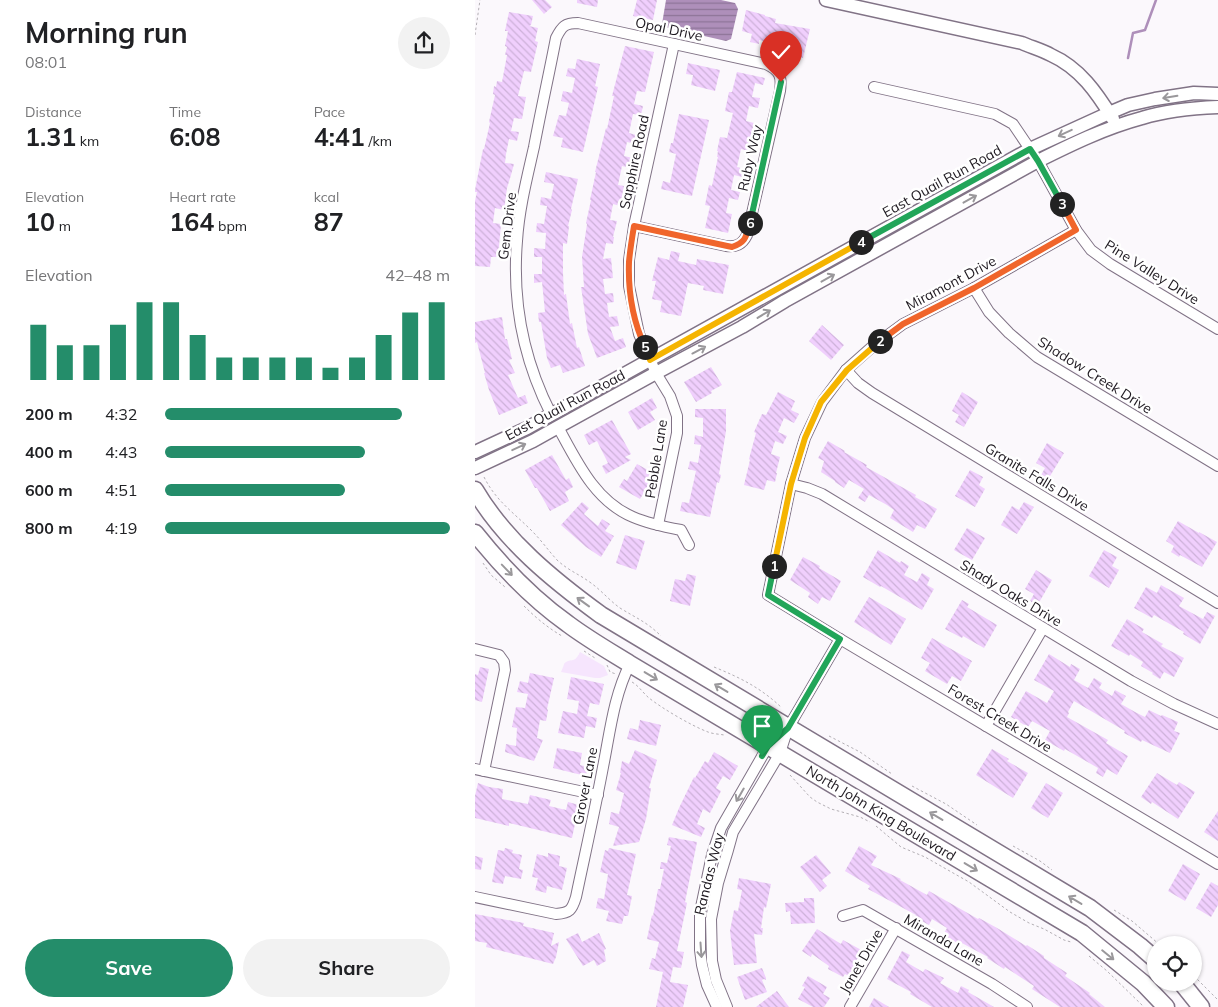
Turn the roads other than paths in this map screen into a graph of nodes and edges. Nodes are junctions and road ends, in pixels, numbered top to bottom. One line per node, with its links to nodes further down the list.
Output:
1 (826, 0): 8 (street)
2 (556, 38): 3 (street, Opal Drive); 19 (street, Gem Drive)
3 (674, 44): 4 (street, Opal Drive); 12 (street, Sapphire Road)
4 (779, 74): 12 (street, Ruby Way)
5 (874, 87): 10 (street, Pine Valley Drive)
6 (1218, 94): 8 (street, East Quail Run Road, one-way to 8)
7 (1218, 107): 9 (street, East Quail Run Road)
8 (1109, 112): 9 (street); 10 (street, East Quail Run Road, one-way to 10)
9 (1117, 126): 11 (street, East Quail Run Road)
10 (1030, 149): 11 (street, Pine Valley Drive); 16 (street, East Quail Run Road)
11 (1038, 161): 13 (street, Pine Valley Drive); 18 (street, East Quail Run Road, one-way to 11)
12 (634, 226): 16 (street, Sapphire Road)
13 (1076, 230): 14 (street, Miramont Drive); 15 (street, Pine Valley Drive)
14 (974, 288): 17 (street, Miramont Drive); 22 (street, Shadow Creek Drive)
15 (1218, 329)
16 (650, 360): 18 (street, Sapphire Road); 19 (street, East Quail Run Road)
17 (847, 370): 24 (street, Miramont Drive); 30 (street, Granite Falls Drive)
18 (656, 372): 20 (street, East Quail Run Road); 26 (street, Pebble Lane)
19 (551, 414): 21 (street, East Quail Run Road)
20 (558, 427): 23 (street, East Quail Run Road, one-way to 20); 26 (street)
21 (475, 452)
22 (1218, 466)
23 (478, 470)
24 (791, 484): 29 (street, Miramont Drive); 31 (street, Shady Oaks Drive)
25 (475, 490): 37 (main road, North John King Boulevard, one-way to 25)
26 (658, 525): 28 (street)
27 (475, 533): 34 (main road, North John King Boulevard, one-way to 34)
28 (689, 545)
29 (768, 595): 32 (street, Forest Creek Drive)
30 (1218, 602)
31 (1043, 628): 35 (street, Shady Oaks Drive); 36 (street)
32 (840, 639): 36 (street, Forest Creek Drive); 37 (street, Randas Way)
33 (475, 648): 39 (street)
34 (630, 664): 38 (main road, North John King Boulevard, one-way to 38); 40 (street, Grover Lane)
35 (1218, 724)
36 (986, 726): 41 (street, Forest Creek Drive)
37 (788, 728): 38 (street, Randas Way); 45 (main road, North John King Boulevard, one-way to 37)
38 (774, 749): 47 (street, Randas Way, one-way to 47); 48 (street, Randas Way); 51 (main road, North John King Boulevard, one-way to 51)
39 (479, 770): 40 (street)
40 (598, 794): 42 (street, Grover Lane)
41 (1218, 864)
42 (475, 897)
43 (843, 916): 44 (street, Miranda Lane)
44 (896, 928): 49 (street, Janet Drive); 50 (street, Miranda Lane)
45 (1147, 952)
46 (1188, 991): 52 (main road)
47 (717, 1007)
48 (727, 1007)
49 (850, 1007)
50 (1027, 1007)
51 (1166, 1007)
52 (1201, 1007)

